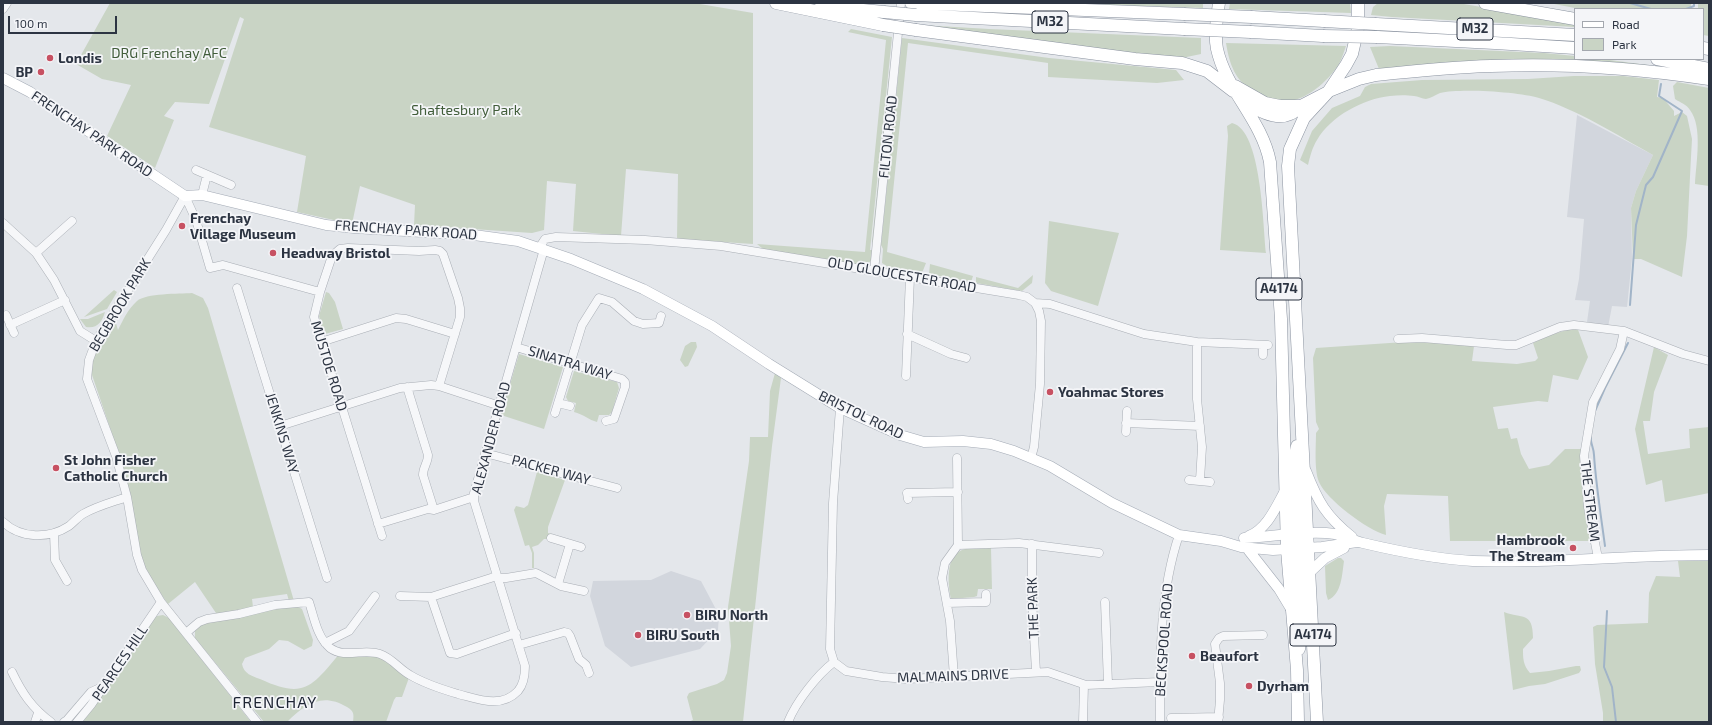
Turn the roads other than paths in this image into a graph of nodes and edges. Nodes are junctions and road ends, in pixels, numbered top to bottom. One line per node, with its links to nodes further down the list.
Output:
1 (7, 3): 9 (street)
2 (776, 3): 18 (highway, M32, bridge)
3 (787, 3): 10 (highway, M32, bridge)
4 (901, 3): 29 (street, FILTON ROAD)
5 (911, 3): 10 (highway, M32)
6 (1219, 3): 18 (highway)
7 (1358, 3): 19 (highway)
8 (1485, 3): 11 (highway, M32)
9 (3, 9)
10 (916, 9): 12 (highway, M32, bridge); 13 (highway, M32, bridge)
11 (1574, 19)
12 (1574, 35)
13 (1574, 48)
14 (1662, 60): 15 (highway)
15 (1709, 69)
16 (3, 78): 24 (main road, FRENCHAY PARK ROAD)
17 (1709, 79): 19 (highway)
18 (1237, 92): 19 (highway); 77 (highway, A4174)
19 (1329, 92): 61 (highway, A4174)
20 (196, 170): 21 (street)
21 (207, 175): 22 (street); 23 (street)
22 (231, 185)
23 (202, 195): 24 (main road, FRENCHAY PARK ROAD); 27 (main road, FRENCHAY PARK ROAD)
24 (185, 196): 32 (street); 43 (street, BEGBROOK PARK)
25 (72, 221): 28 (street)
26 (4, 225): 28 (street)
27 (542, 248): 29 (street, OLD GLOUCESTER ROAD); 46 (street, ALEXANDER ROAD); 58 (main road, BRISTOL ROAD)
28 (36, 253): 33 (street)
29 (874, 271): 30 (street, OLD GLOUCESTER ROAD)
30 (910, 277): 34 (street, OLD GLOUCESTER ROAD); 41 (street)
31 (237, 288): 64 (street, JENKINS WAY)
32 (320, 292): 40 (street, MUSTOE ROAD); 44 (street, MUSTOE ROAD)
33 (65, 300): 37 (street); 43 (street)
34 (1035, 303): 45 (street, OLD GLOUCESTER ROAD); 69 (street)
35 (6, 315): 37 (street)
36 (661, 316): 50 (street)
37 (10, 325): 39 (street)
38 (1624, 332): 42 (street); 49 (street); 99 (street, THE STREAM)
39 (14, 334)
40 (455, 334): 44 (street); 52 (street, MUSTOE ROAD)
41 (907, 334): 47 (street); 51 (street)
42 (1398, 339)
43 (96, 341): 79 (street, BEGBROOK PARK)
44 (321, 342): 57 (street, MUSTOE ROAD)
45 (1197, 342): 48 (street, OLD GLOUCESTER ROAD); 65 (street)
46 (516, 347): 50 (street, SINATRA WAY); 55 (street, ALEXANDER ROAD)
47 (960, 348)
48 (1263, 355)
49 (1709, 361)
50 (570, 364): 54 (street); 62 (street, SINATRA WAY)
51 (906, 376)
52 (439, 386): 53 (street); 55 (street)
53 (407, 387): 57 (street); 82 (street)
54 (558, 403): 56 (street); 60 (street)
55 (500, 406): 67 (street, ALEXANDER ROAD)
56 (570, 406)
57 (341, 407): 64 (street); 84 (street, MUSTOE ROAD)
58 (840, 408): 69 (main road, BRISTOL ROAD); 119 (street)
59 (1127, 411): 63 (street)
60 (555, 414)
61 (1301, 419): 70 (highway, A4174); 87 (highway)
62 (606, 421)
63 (1126, 423): 65 (street); 66 (street)
64 (280, 426): 101 (street, JENKINS WAY)
65 (1200, 426): 73 (street)
66 (1126, 432)
67 (485, 452): 75 (street, PACKER WAY); 80 (street, ALEXANDER ROAD)
68 (957, 458): 78 (street)
69 (1031, 458): 86 (main road, BRISTOL ROAD)
70 (1304, 466): 87 (highway, A4174); 90 (main road)
71 (609, 477): 75 (street)
72 (1189, 480): 73 (street)
73 (1200, 480): 74 (street)
74 (1210, 482)
75 (607, 485): 76 (street, PACKER WAY)
76 (617, 488)
77 (1285, 491): 87 (highway, A4174); 91 (main road)
78 (958, 492): 81 (street); 94 (street)
79 (127, 497): 85 (street); 110 (street, BEGBROOK PARK)
80 (474, 497): 82 (street); 102 (street, ALEXANDER ROAD)
81 (908, 499)
82 (434, 510): 84 (street)
83 (3, 522): 85 (street)
84 (378, 524): 88 (street, MUSTOE ROAD)
85 (54, 533): 103 (street)
86 (1180, 535): 91 (main road, BRISTOL ROAD); 125 (street, BECKSPOOL ROAD)
87 (1297, 535): 90 (main road); 91 (main road); 96 (highway); 96 (highway, A4174)
88 (382, 536)
89 (551, 538): 92 (street)
90 (1357, 542): 96 (main road, BRISTOL ROAD); 99 (main road); 100 (main road)
91 (1245, 543): 96 (main road, BRISTOL ROAD); 113 (main road)
92 (570, 544): 95 (street); 104 (street)
93 (1032, 544): 94 (street); 97 (street); 122 (street, THE PARK)
94 (958, 545): 112 (street)
95 (581, 547)
96 (1298, 549): 100 (highway, A4174); 113 (highway, A4174); 120 (highway, A4174)
97 (1098, 552)
98 (1709, 555): 99 (main road)
99 (1598, 558)
100 (1310, 572): 142 (highway, A4174)
101 (327, 578)
102 (499, 578): 104 (street); 109 (street); 115 (street, ALEXANDER ROAD)
103 (67, 581)
104 (558, 584): 105 (street)
105 (584, 591)
106 (986, 594): 112 (street)
107 (375, 596): 117 (street)
108 (400, 596): 109 (street)
109 (431, 598): 115 (street)
110 (161, 602): 114 (street); 128 (street, PEARCES HILL)
111 (1105, 602): 126 (street)
112 (946, 603): 124 (street)
113 (1291, 609): 120 (highway, A4174)
114 (186, 633): 117 (street); 137 (street)
115 (516, 633): 118 (street, ALEXANDER ROAD)
116 (1263, 635): 131 (street)
117 (326, 643): 118 (street, ALEXANDER ROAD)
118 (520, 647): 123 (street)
119 (834, 662): 124 (street, MALMAINS DRIVE); 138 (street)
120 (1297, 670): 141 (highway, A4174)
121 (12, 672): 130 (street)
122 (1036, 672): 124 (street, MALMAINS DRIVE); 127 (street, MALMAINS DRIVE)
123 (589, 673)
124 (954, 677)
125 (1160, 682): 126 (street, MALMAINS DRIVE); 140 (street, BECKSPOOL ROAD)
126 (1108, 684): 127 (street, MALMAINS DRIVE)
127 (1084, 685): 139 (street)
128 (102, 687): 135 (street); 136 (street, PEARCES HILL)
129 (1171, 708): 132 (street)
130 (38, 713): 133 (street); 134 (street)
131 (1218, 719): 132 (street)
132 (1172, 720)
133 (35, 722)
134 (52, 722)
135 (64, 722)
136 (77, 722)
137 (257, 722)
138 (788, 722)
139 (1083, 722)
140 (1160, 722)
141 (1298, 722)
142 (1317, 722)

